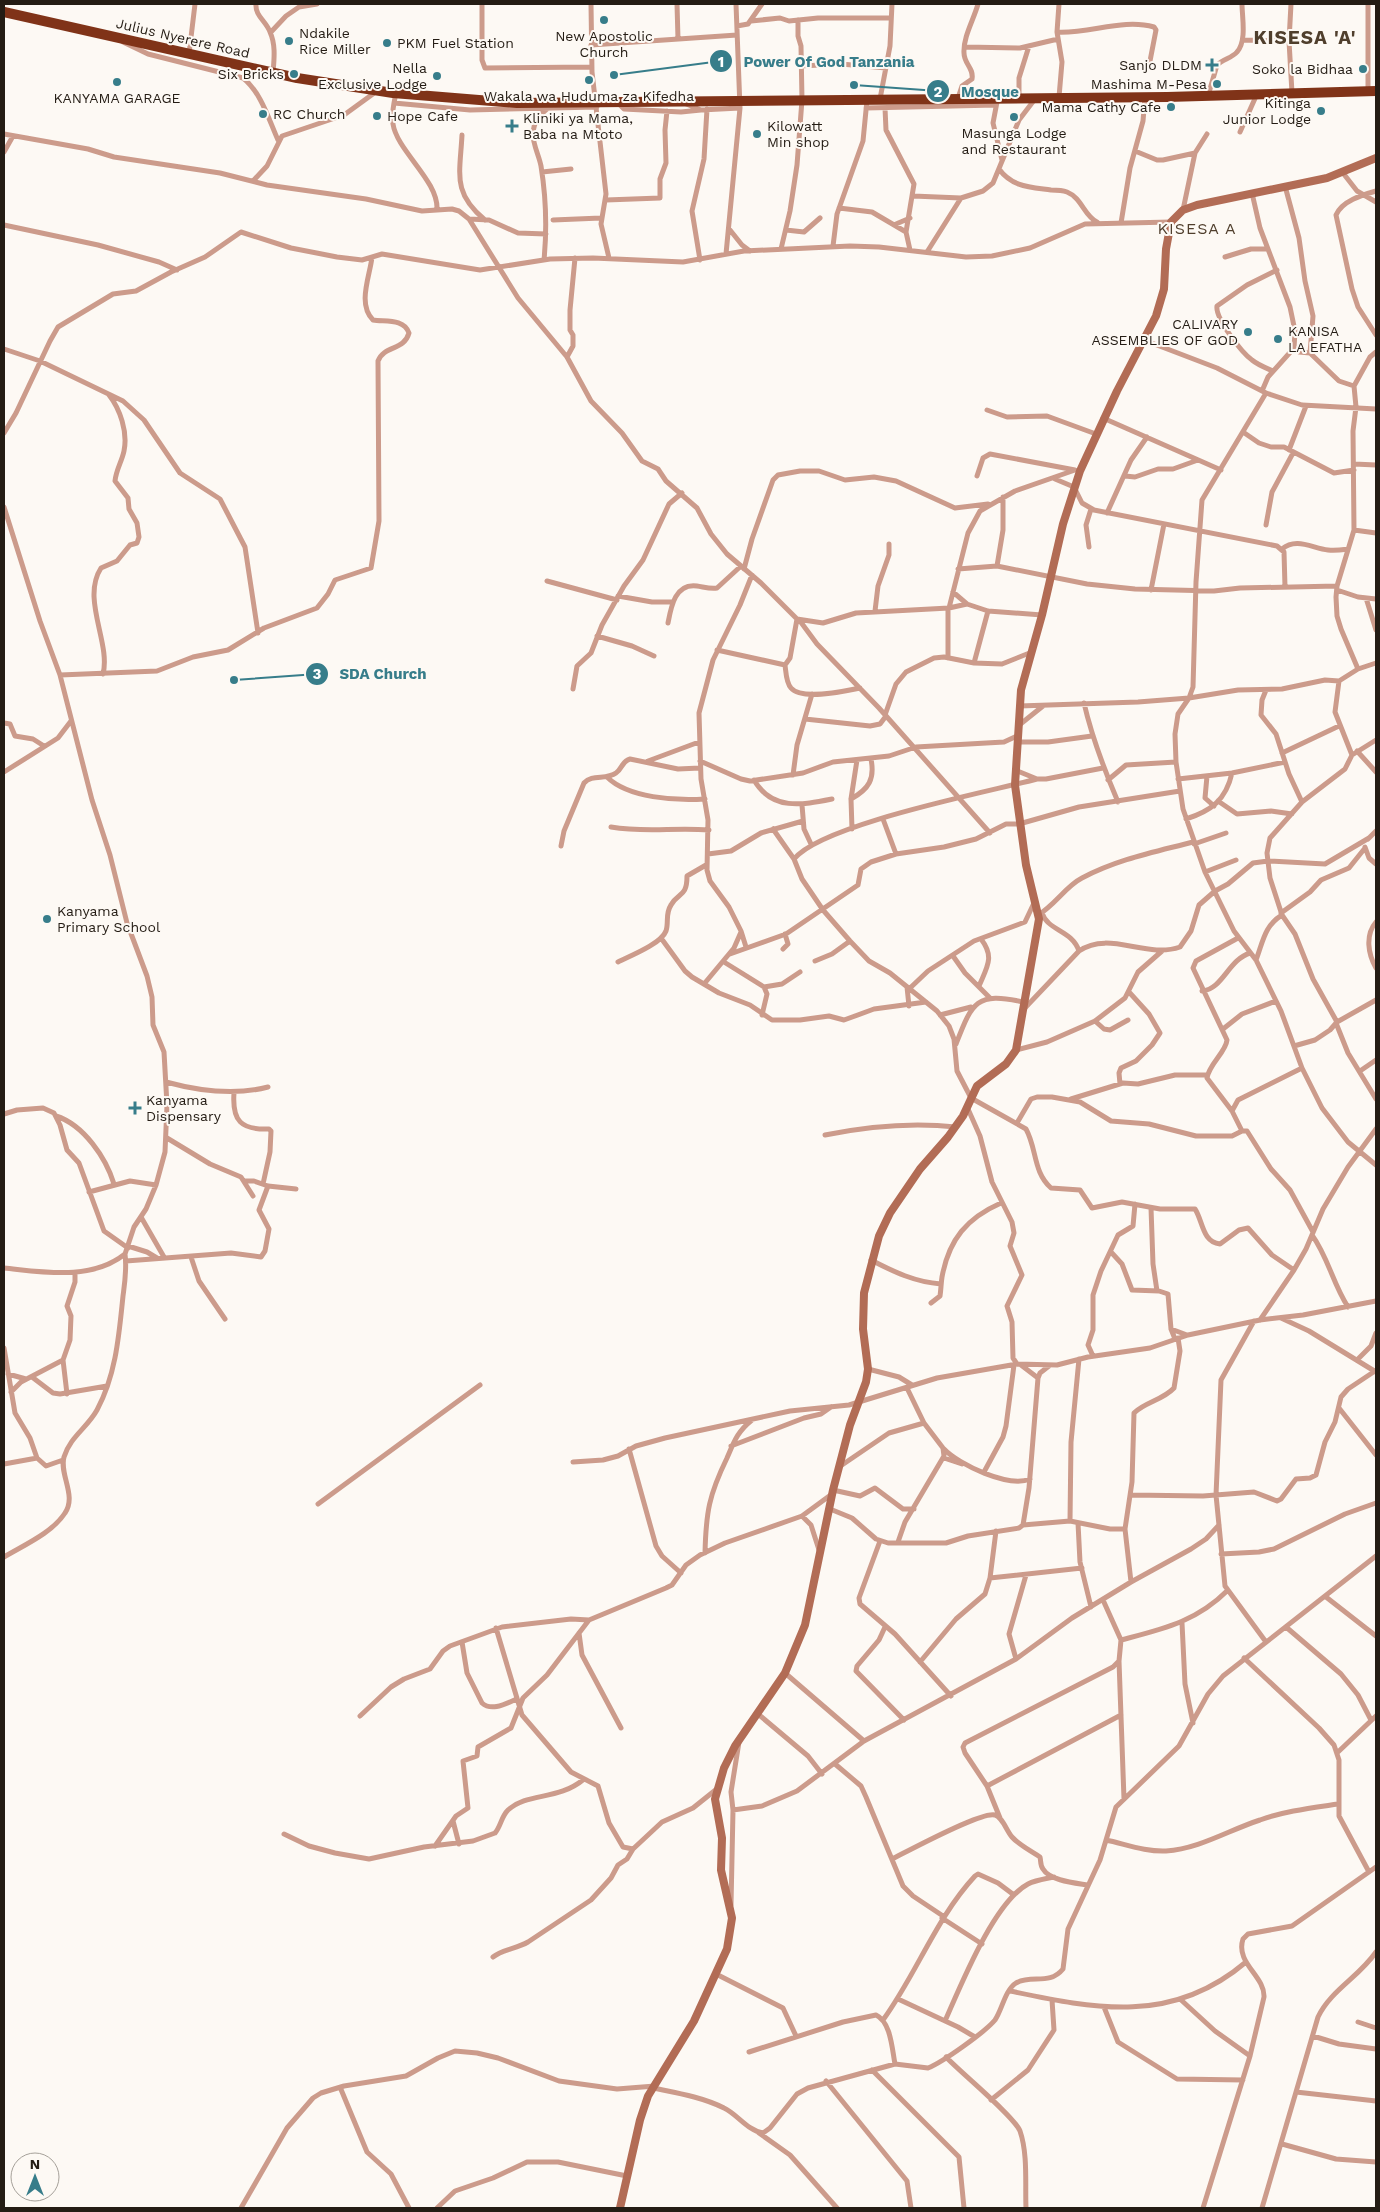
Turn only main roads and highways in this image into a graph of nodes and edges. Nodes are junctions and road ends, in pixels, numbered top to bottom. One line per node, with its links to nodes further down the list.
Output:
1 (4, 12): 2 (highway, Julius Nyerere Road)
2 (1372, 91)

